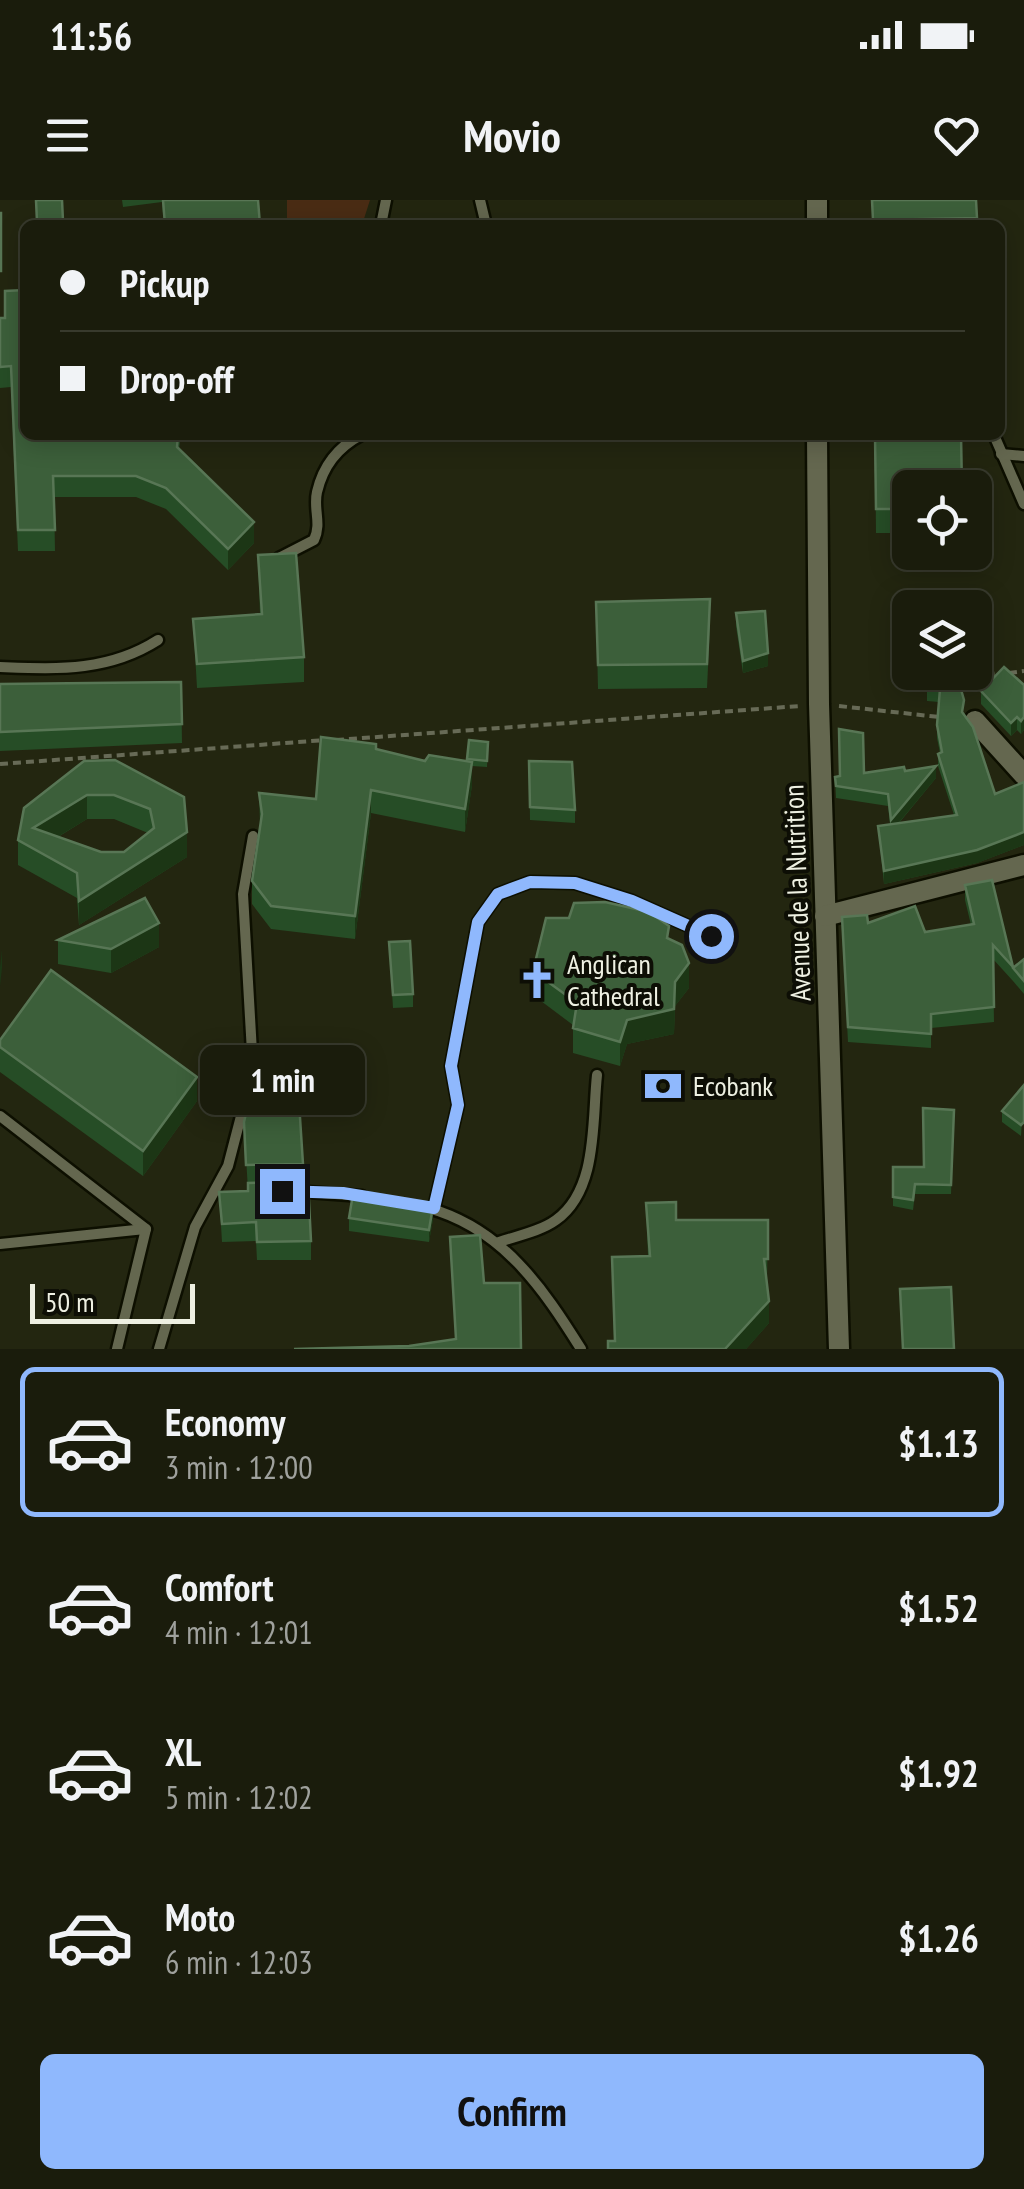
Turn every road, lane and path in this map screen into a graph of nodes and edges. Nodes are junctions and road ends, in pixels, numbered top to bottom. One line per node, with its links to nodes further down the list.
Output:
1 (354, 440): 7 (lane)
2 (817, 440): 11 (street, Avenue de la Nutrition)
3 (996, 440): 4 (lane)
4 (1001, 454): 5 (lane); 6 (lane)
5 (1024, 456)
6 (1024, 504)
7 (274, 560)
8 (158, 640): 9 (lane)
9 (0, 667)
10 (1024, 672): 12 (path)
11 (819, 704): 12 (path); 13 (path); 17 (street, Avenue de la Nutrition)
12 (975, 721): 14 (street)
13 (0, 764)
14 (1024, 774)
15 (253, 836): 23 (lane)
16 (1024, 865): 17 (street)
17 (826, 916): 33 (street, Avenue de la Nutrition)
18 (711, 936): 26 (lane)
19 (597, 1076): 28 (lane)
20 (0, 1116): 27 (lane)
21 (282, 1191): 24 (lane)
22 (229, 1193): 23 (lane)
23 (214, 1194): 31 (lane)
24 (380, 1199)
25 (416, 1206): 26 (lane)
26 (434, 1208): 28 (lane)
27 (146, 1229): 29 (lane); 30 (lane)
28 (498, 1242): 32 (lane)
29 (0, 1244)
30 (117, 1349)
31 (159, 1349)
32 (581, 1349)
33 (839, 1349)

